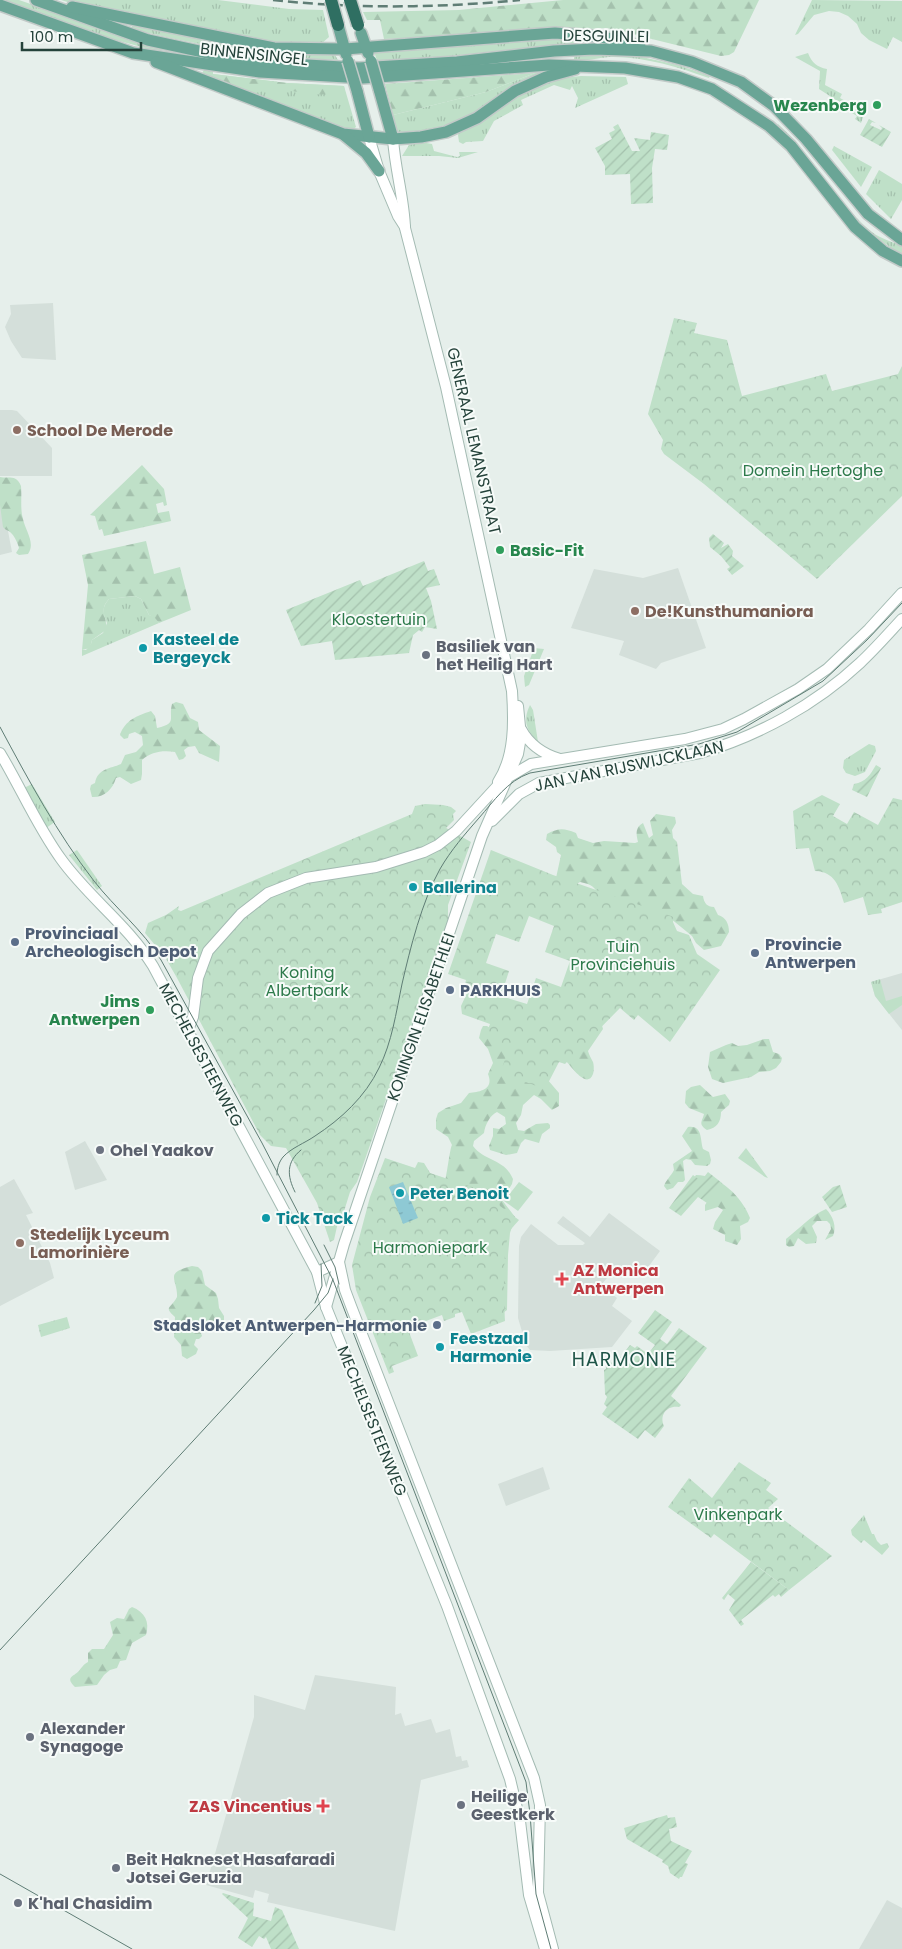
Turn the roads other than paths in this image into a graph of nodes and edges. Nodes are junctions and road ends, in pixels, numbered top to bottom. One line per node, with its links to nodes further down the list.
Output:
1 (36, 0): 14 (main road, BINNENSINGEL)
2 (41, 0): 9 (main road)
3 (331, 0): 6 (highway, bridge)
4 (350, 0): 7 (highway, bridge)
5 (0, 5): 12 (main road, BINNENSINGEL)
6 (338, 25): 9 (main road); 10 (main road, GENERAAL LEMANSTRAAT)
7 (360, 29): 8 (main road, GENERAAL LEMANSTRAAT)
8 (366, 47): 10 (main road); 11 (main road); 17 (main road, GENERAAL LEMANSTRAAT, bridge)
9 (322, 49): 10 (main road)
10 (345, 49): 16 (main road, GENERAAL LEMANSTRAAT, bridge)
11 (651, 51): 14 (main road, DESGUINLEI); 20 (main road, DESGUINLEI)
12 (133, 53): 14 (main road, BINNENSINGEL); 15 (main road)
13 (583, 67): 14 (main road, DESGUINLEI); 17 (main road); 21 (main road, DESGUINLEI)
14 (361, 73)
15 (343, 134): 16 (main road); 18 (main road)
16 (369, 137): 17 (main road); 18 (main road, GENERAAL LEMANSTRAAT)
17 (393, 138): 19 (main road, GENERAAL LEMANSTRAAT)
18 (379, 171): 19 (main road, GENERAAL LEMANSTRAAT)
19 (405, 228): 24 (main road, GENERAAL LEMANSTRAAT)
20 (902, 240)
21 (902, 261)
22 (902, 593): 28 (main road, JAN VAN RIJSWIJCKLAAN)
23 (902, 619): 30 (main road, JAN VAN RIJSWIJCKLAAN)
24 (512, 691): 25 (main road, GENERAAL LEMANSTRAAT); 26 (main road, GENERAAL LEMANSTRAAT)
25 (521, 728): 28 (main road); 29 (main road, GENERAAL LEMANSTRAAT)
26 (509, 752): 29 (main road); 31 (main road, GENERAAL LEMANSTRAAT)
27 (0, 753): 33 (main road, MECHELSESTEENWEG)
28 (561, 759): 29 (main road, JAN VAN RIJSWIJCKLAAN)
29 (511, 773): 30 (main road); 31 (main road, JAN VAN RIJSWIJCKLAAN); 32 (main road, KONINGIN ELISABETHLEI)
30 (527, 788): 32 (main road, JAN VAN RIJSWIJCKLAAN)
31 (494, 790): 33 (main road, JAN VAN RIJSWIJCKLAAN)
32 (482, 834): 34 (main road, KONINGIN ELISABETHLEI)
33 (188, 1030): 35 (main road, MECHELSESTEENWEG)
34 (339, 1262): 35 (main road); 36 (main road, KONINGIN ELISABETHLEI); 38 (main road, MECHELSESTEENWEG)
35 (317, 1272): 36 (main road, MECHELSESTEENWEG)
36 (326, 1307): 37 (main road, MECHELSESTEENWEG)
37 (545, 1949)
38 (553, 1949)

